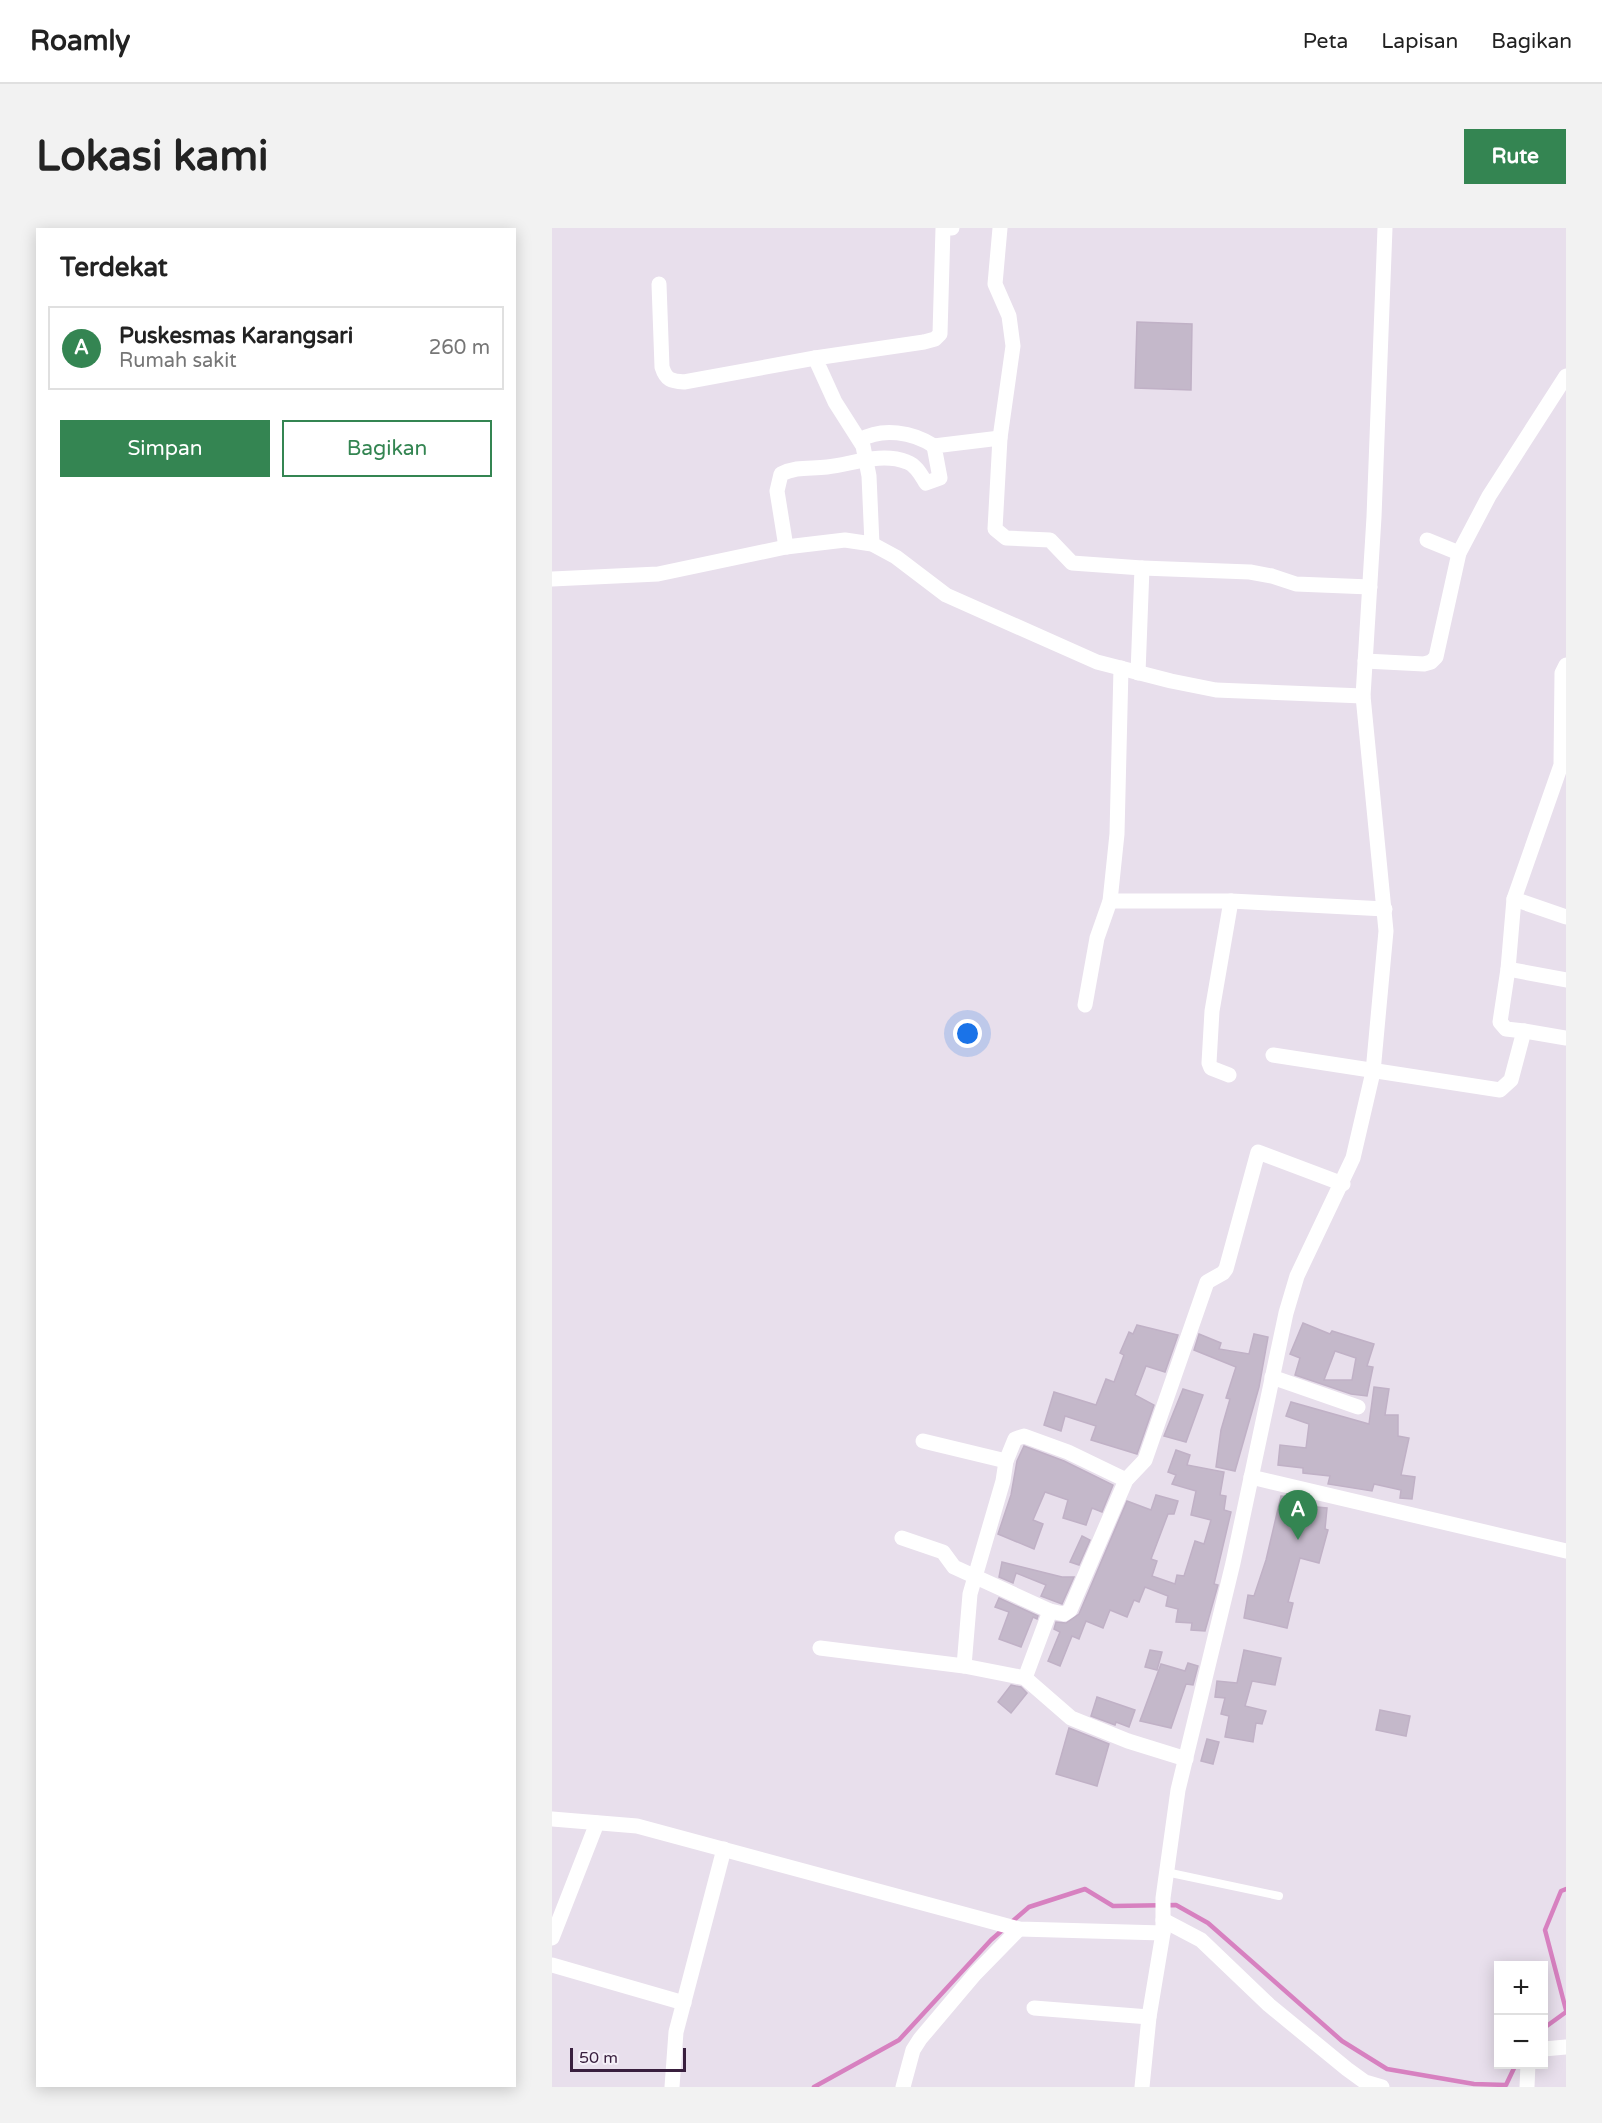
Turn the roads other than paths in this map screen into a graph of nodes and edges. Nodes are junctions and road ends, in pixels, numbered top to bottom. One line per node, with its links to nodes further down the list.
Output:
1 (932, 228): 2 (street)
2 (943, 228): 3 (street); 7 (street)
3 (952, 228)
4 (1000, 228): 9 (street)
5 (1385, 228): 19 (street)
6 (658, 284): 7 (street)
7 (815, 358): 10 (street)
8 (1566, 376): 16 (street)
9 (1000, 438): 11 (street); 17 (street)
10 (860, 440): 11 (street); 12 (street)
11 (934, 446): 12 (street)
12 (866, 459): 14 (street); 15 (street)
13 (1427, 540): 16 (street)
14 (872, 544): 15 (street); 22 (street)
15 (786, 547): 18 (street)
16 (1459, 553): 20 (street)
17 (1142, 568): 19 (street); 23 (street)
18 (552, 579)
19 (1370, 587): 20 (street)
20 (1365, 661): 24 (street)
21 (1566, 665): 25 (street)
22 (1120, 668): 23 (street); 28 (street)
23 (1138, 673): 24 (street)
24 (1364, 696): 30 (street)
25 (1564, 710): 26 (street)
26 (1564, 766): 27 (street)
27 (1514, 899): 31 (street); 32 (street)
28 (1110, 901): 29 (street); 34 (street)
29 (1231, 901): 30 (street); 39 (street)
30 (1385, 909): 38 (street)
31 (1566, 917)
32 (1508, 969): 33 (street); 35 (street)
33 (1566, 980)
34 (1085, 1005)
35 (1524, 1031): 36 (street); 38 (street)
36 (1566, 1038)
37 (1274, 1055): 38 (street)
38 (1373, 1072): 40 (street)
39 (1229, 1075)
40 (1343, 1184): 41 (street); 46 (street)
41 (1272, 1377): 42 (street); 45 (street)
42 (1358, 1407)
43 (923, 1441): 44 (street)
44 (1006, 1461): 46 (street); 49 (street)
45 (1251, 1477): 48 (street); 54 (street)
46 (1126, 1480): 50 (street)
47 (902, 1538): 49 (street)
48 (1566, 1551)
49 (974, 1576): 50 (street); 52 (street)
50 (1050, 1611): 53 (street)
51 (820, 1648): 52 (street)
52 (964, 1666): 53 (street)
53 (1025, 1678): 54 (street)
54 (1186, 1759): 58 (street)
55 (552, 1819): 56 (street)
56 (597, 1823): 57 (street); 62 (street)
57 (724, 1849): 61 (street); 64 (street)
58 (1166, 1872): 59 (lane); 60 (street)
59 (1279, 1896)
60 (1163, 1916): 61 (street); 66 (street); 73 (street)
61 (1018, 1928): 71 (street)
62 (552, 1938)
63 (552, 1965): 64 (street)
64 (684, 2003): 70 (street)
65 (1034, 2008): 66 (street)
66 (1149, 2017): 72 (street)
67 (1564, 2047): 68 (street)
68 (1548, 2049)
69 (1528, 2069): 74 (street)
70 (672, 2087)
71 (903, 2087)
72 (1142, 2087)
73 (1382, 2087)
74 (1527, 2087)

